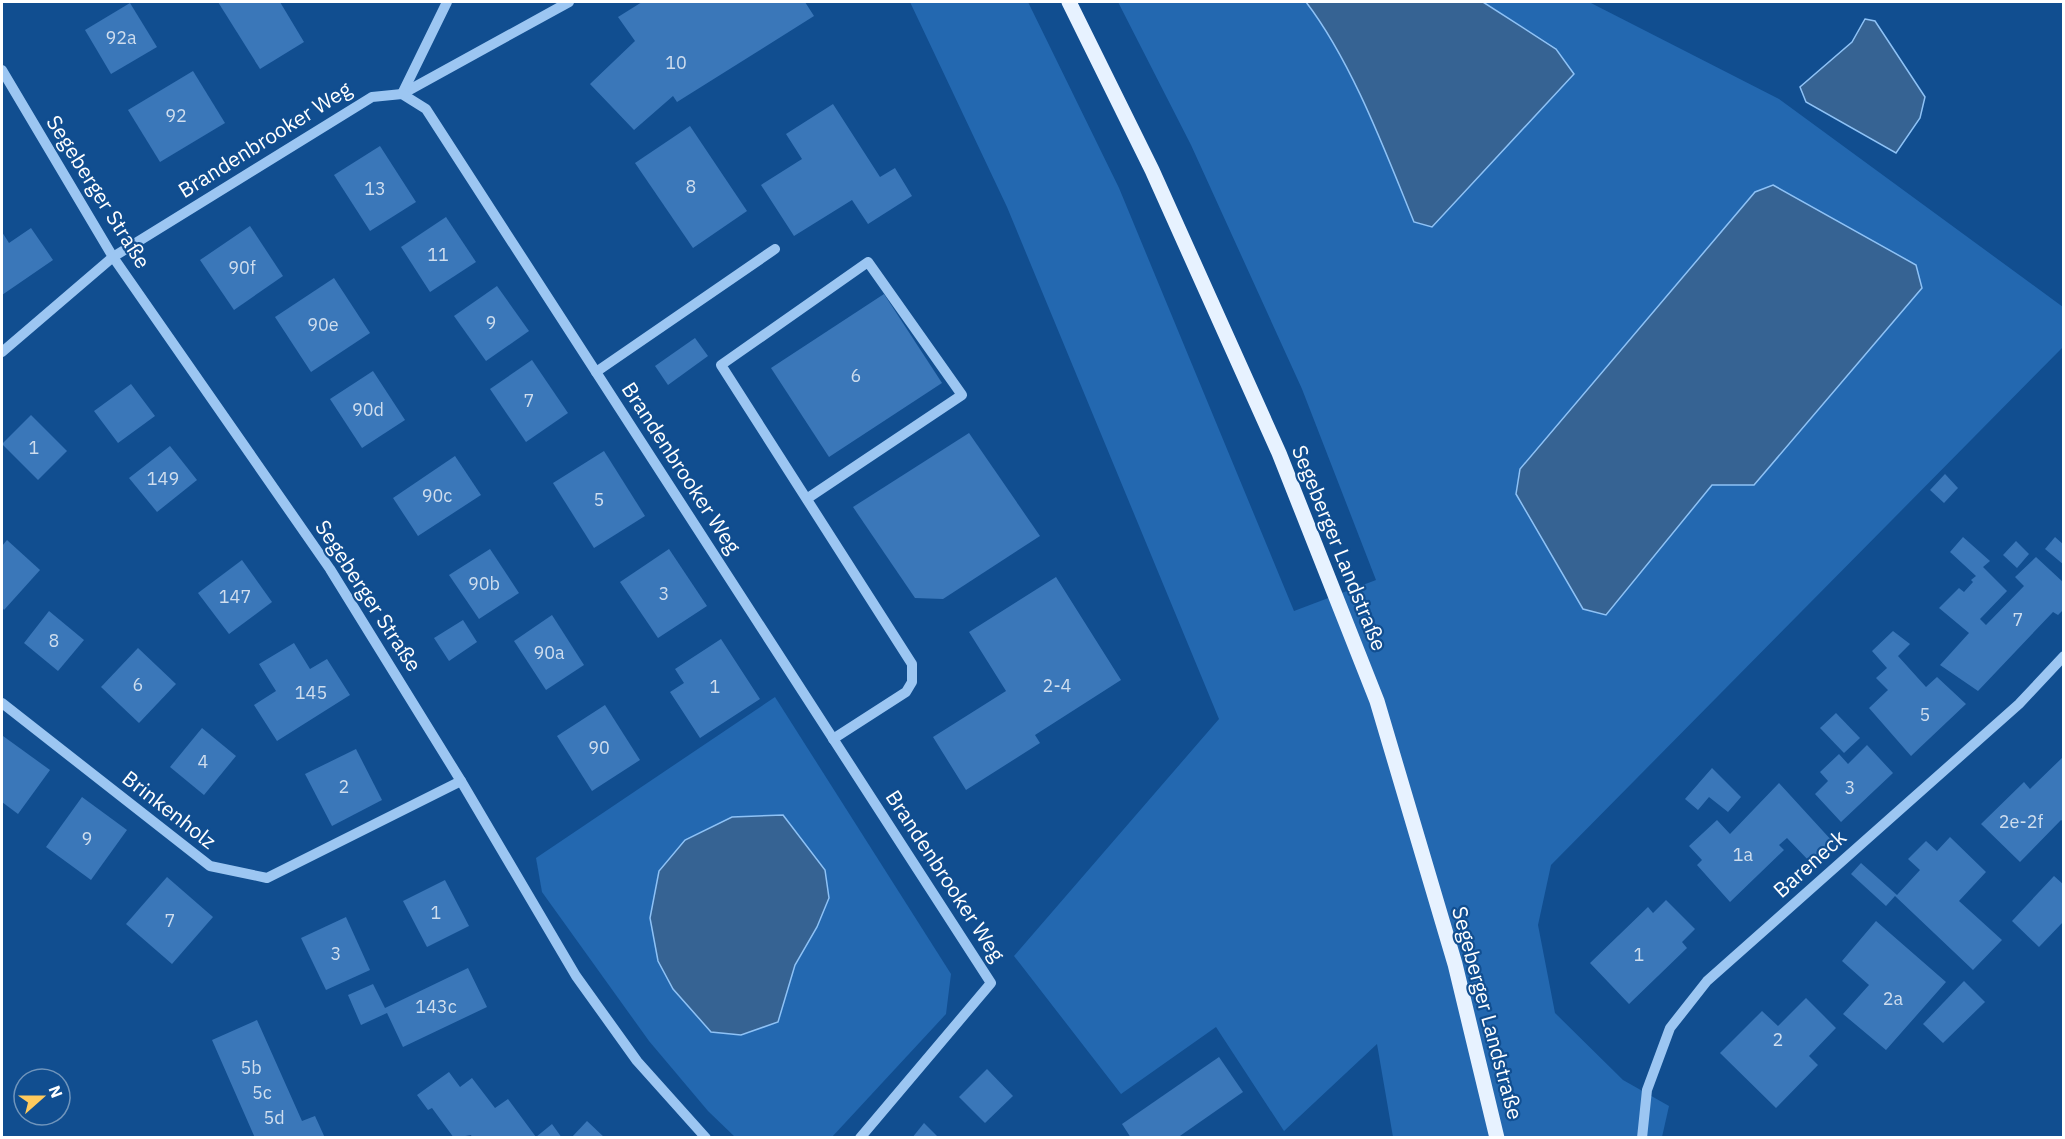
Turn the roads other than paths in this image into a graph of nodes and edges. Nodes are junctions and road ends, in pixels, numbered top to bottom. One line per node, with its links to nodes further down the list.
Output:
1 (447, 2): 5 (street)
2 (569, 2): 5 (street)
3 (1069, 2): 17 (main road, Segeberger Landstraße)
4 (2, 70): 7 (street, Segeberger Straße)
5 (402, 94): 7 (street, Brandenbrooker Weg); 9 (street, Brandenbrooker Weg)
6 (775, 249): 9 (street)
7 (113, 257): 8 (street, Brandenbrooker Weg); 14 (street, Segeberger Straße)
8 (2, 352)
9 (596, 372): 13 (street, Brandenbrooker Weg)
10 (808, 498): 10 (street); 13 (street)
11 (2064, 656): 18 (street, Bareneck)
12 (2, 703): 14 (street, Brinkenholz)
13 (833, 739): 16 (street, Brandenbrooker Weg)
14 (461, 781): 15 (street, Segeberger Straße)
15 (706, 1137)
16 (860, 1137)
17 (1497, 1137)
18 (1642, 1137)

